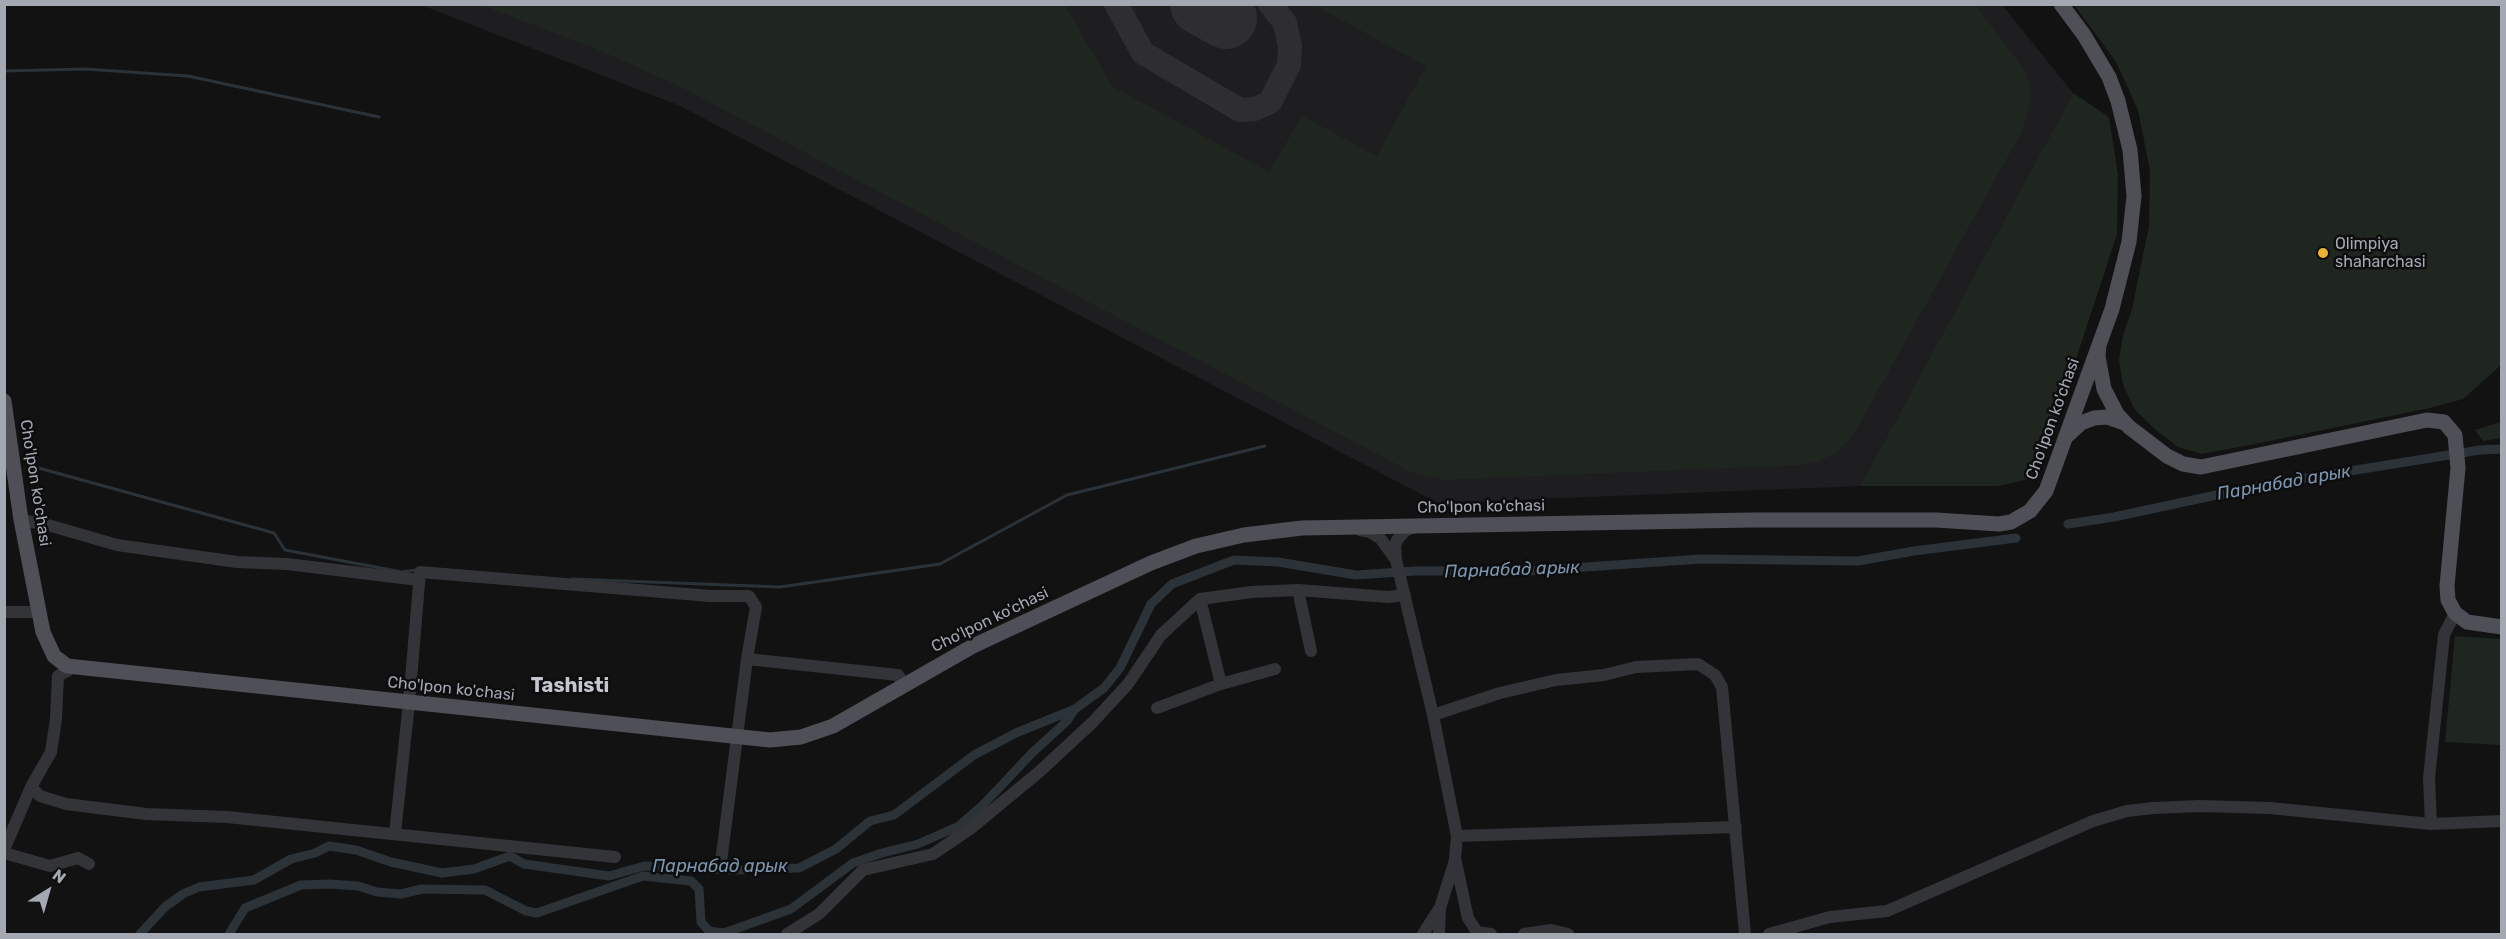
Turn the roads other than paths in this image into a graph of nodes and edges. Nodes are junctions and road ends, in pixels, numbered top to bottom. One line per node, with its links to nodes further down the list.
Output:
1 (2061, 4): 2 (main road, Cho'lpon ko'chasi)
2 (2099, 345): 4 (main road); 5 (main road, Cho'lpon ko'chasi)
3 (4, 400): 6 (main road, Cho'lpon ko'chasi)
4 (2129, 427): 5 (main road); 17 (main road)
5 (2065, 440): 8 (main road, Cho'lpon ko'chasi)
6 (10, 490): 7 (main road, Cho'lpon ko'chasi)
7 (21, 519): 11 (street); 16 (main road, Cho'lpon ko'chasi)
8 (1421, 526): 9 (main road, Cho'lpon ko'chasi); 10 (street)
9 (1344, 527): 10 (street); 26 (main road, Cho'lpon ko'chasi)
10 (1396, 560): 12 (street)
11 (419, 580): 21 (street); 27 (street)
12 (1404, 590): 13 (street); 29 (street)
13 (1298, 591): 14 (street); 19 (street)
14 (1200, 599): 25 (street); 43 (street)
15 (4, 612): 16 (street)
16 (39, 612): 20 (main road, Cho'lpon ko'chasi)
17 (2455, 613): 18 (main road); 33 (street)
18 (2502, 627)
19 (1311, 651)
20 (53, 653): 22 (main road, Cho'lpon ko'chasi); 24 (street)
21 (747, 659): 26 (street); 30 (street)
22 (72, 668): 24 (street); 27 (main road, Cho'lpon ko'chasi)
23 (1275, 669): 25 (street)
24 (58, 676): 31 (street)
25 (1221, 684): 28 (street)
26 (905, 685): 30 (main road, Cho'lpon ko'chasi)
27 (410, 703): 30 (main road, Cho'lpon ko'chasi); 35 (street)
28 (1157, 708)
29 (1433, 715): 34 (street); 36 (street)
30 (738, 738): 40 (street)
31 (31, 787): 35 (street); 37 (street)
32 (2502, 820): 33 (street)
33 (2431, 824): 50 (street)
34 (1736, 827): 36 (street); 49 (street)
35 (395, 833): 38 (street)
36 (1457, 836): 39 (street)
37 (4, 852): 41 (street)
38 (615, 857)
39 (1455, 858): 42 (street); 46 (street)
40 (721, 862)
41 (89, 864)
42 (1440, 908): 44 (street); 45 (street)
43 (787, 934)
44 (1423, 934)
45 (1439, 934)
46 (1491, 934)
47 (1524, 934): 48 (street)
48 (1568, 934)
49 (1745, 934)
50 (1768, 934)

